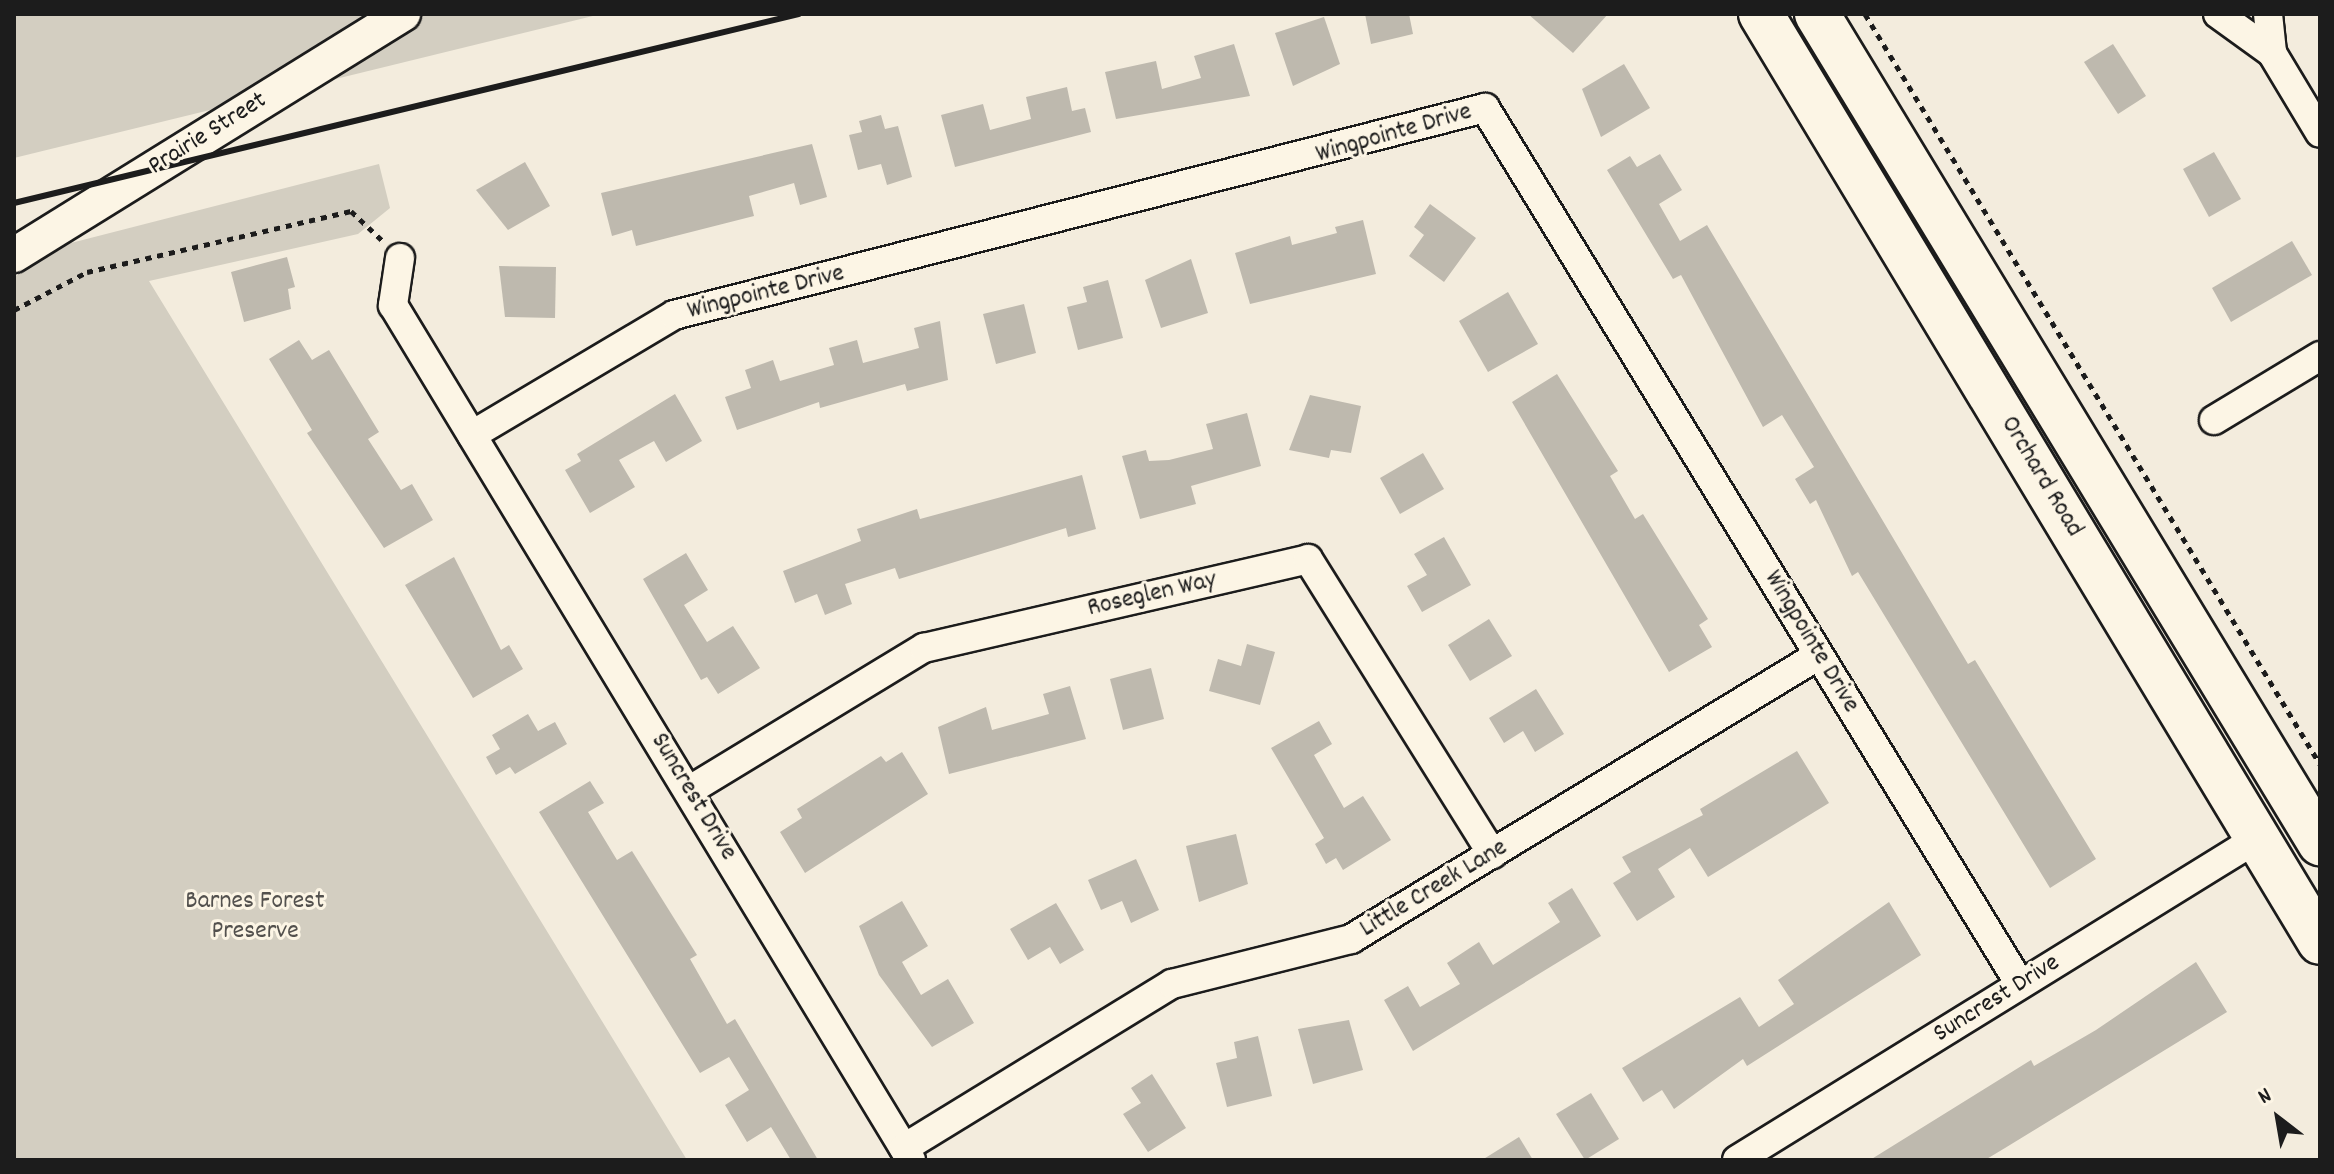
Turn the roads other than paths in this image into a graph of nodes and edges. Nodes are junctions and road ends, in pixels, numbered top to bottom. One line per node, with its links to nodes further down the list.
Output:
1 (403, 14): 8 (street, Prairie Street)
2 (1761, 14): 15 (main road, Orchard Road)
3 (1817, 14): 16 (main road, Orchard Road)
4 (2218, 14): 6 (street)
5 (2268, 14): 6 (street)
6 (2272, 53): 7 (street)
7 (2320, 133)
8 (14, 255)
9 (400, 258): 12 (street, Suncrest Drive)
10 (2320, 356): 11 (street)
11 (2214, 420)
12 (472, 435): 13 (street, Wingpointe Drive); 14 (street, Suncrest Drive)
13 (1819, 655): 17 (street, Little Creek Lane); 19 (street, Wingpointe Drive)
14 (690, 790): 17 (street, Roseglen Way); 20 (street, Suncrest Drive)
15 (2258, 838): 18 (main road, Orchard Road); 19 (street, Suncrest Drive)
16 (2320, 843)
17 (1492, 854): 20 (street, Little Creek Lane)
18 (2320, 942)
19 (2020, 984): 21 (street, Suncrest Drive)
20 (908, 1154)
21 (1737, 1160)

